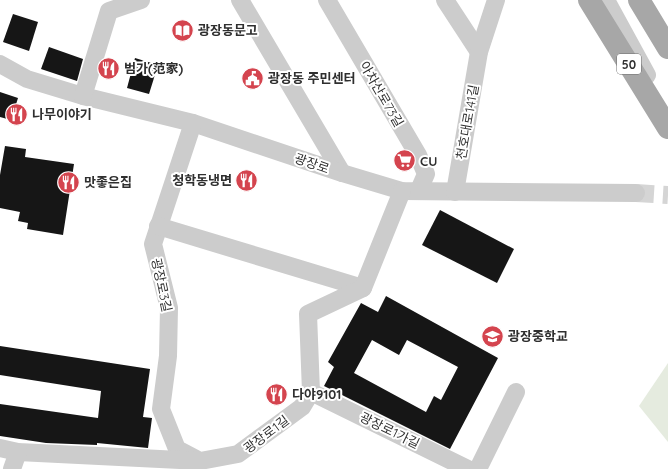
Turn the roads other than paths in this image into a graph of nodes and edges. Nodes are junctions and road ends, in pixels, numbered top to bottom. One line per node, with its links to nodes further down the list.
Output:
1 (141, 0): 12 (street)
2 (240, 0): 16 (street)
3 (327, 0): 17 (street, 아차산로73길)
4 (445, 0): 10 (street)
5 (496, 0): 10 (street, 천호대로141길)
6 (589, 0): 15 (main road, 50)
7 (606, 0): 13 (street)
8 (639, 0): 9 (main road)
9 (668, 48)
10 (479, 52): 18 (street, 천호대로141길)
11 (0, 64): 12 (street, 광장로)
12 (83, 96): 14 (street, 광장로)
13 (668, 114)
14 (193, 123): 16 (street, 광장로); 20 (street, 광장로3길)
15 (668, 128)
16 (342, 173): 17 (street, 광장로)
17 (410, 191): 18 (street, 광장로); 21 (street)
18 (455, 192): 19 (street, 광장로)
19 (636, 193)
20 (158, 226): 21 (street); 26 (street, 광장로3길)
21 (363, 288): 22 (street)
22 (311, 392): 26 (street, 광장로1길); 28 (street, 광장로1가길)
23 (516, 392): 29 (street)
24 (0, 448): 25 (street, 광장로1길)
25 (18, 452): 26 (street, 광장로1길); 27 (street)
26 (202, 466)
27 (12, 469)
28 (468, 469)
29 (478, 469)

